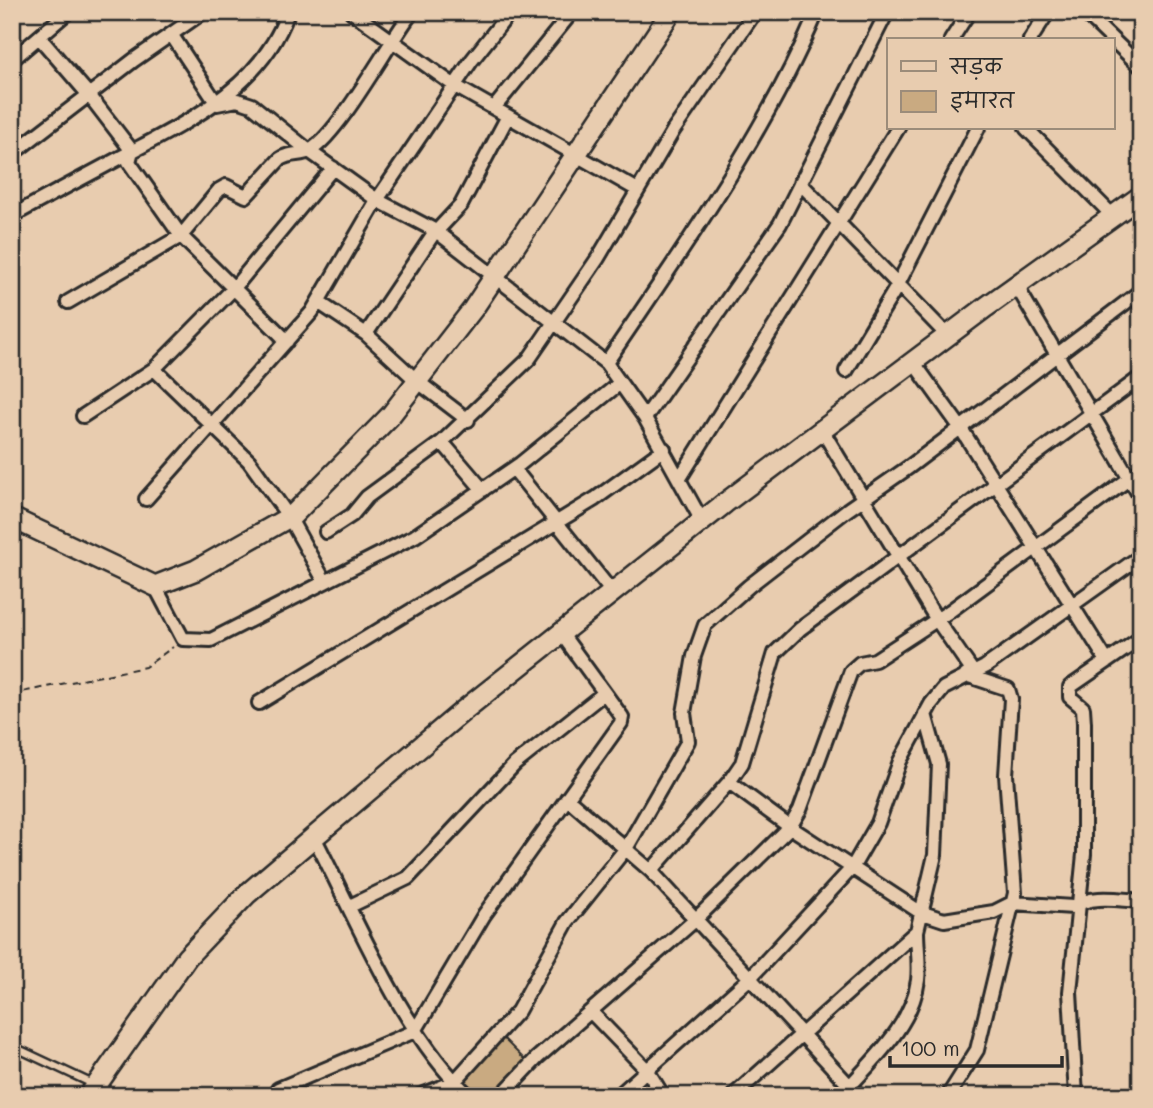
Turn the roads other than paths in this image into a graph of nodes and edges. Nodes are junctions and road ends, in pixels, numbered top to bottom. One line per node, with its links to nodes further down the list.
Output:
1 (68, 12): 16 (street)
2 (203, 12): 15 (street)
3 (288, 12): 26 (street)
4 (352, 12): 21 (street)
5 (412, 12): 21 (street)
6 (510, 12): 24 (street)
7 (572, 12): 27 (street)
8 (671, 12): 35 (street)
9 (755, 12): 38 (street)
10 (817, 12): 58 (street)
11 (887, 12): 37 (street)
12 (969, 12): 17 (street)
13 (1048, 12): 18 (street)
14 (1084, 12): 19 (street)
15 (171, 34): 25 (street); 26 (street)
16 (39, 37): 22 (street); 25 (street)
17 (952, 38)
18 (1031, 38)
19 (1111, 38)
20 (1114, 40): 23 (street)
21 (391, 41): 24 (street); 33 (street)
22 (12, 60)
23 (1141, 66)
24 (455, 86): 27 (street); 40 (street)
25 (89, 95): 32 (street); 34 (street)
26 (217, 104): 32 (street); 33 (street)
27 (494, 108): 28 (street)
28 (508, 116): 35 (street); 44 (street)
29 (897, 130): 43 (street)
30 (977, 130): 47 (street)
31 (1028, 130): 42 (street)
32 (132, 151): 41 (street); 45 (street)
33 (309, 151): 36 (street); 45 (street)
34 (12, 154)
35 (576, 155): 38 (street); 46 (street)
36 (333, 168): 40 (street); 49 (street)
37 (800, 183): 43 (street); 67 (street)
38 (636, 189): 53 (street)
39 (1141, 197): 42 (street)
40 (377, 200): 44 (street); 52 (street)
41 (12, 216)
42 (1113, 216): 48 (street)
43 (838, 225): 47 (street); 76 (street)
44 (436, 231): 46 (street); 54 (street)
45 (181, 236): 49 (street); 51 (street)
46 (495, 277): 53 (street); 63 (street)
47 (898, 285): 55 (street); 61 (street)
48 (1016, 285): 55 (street); 57 (street)
49 (234, 288): 56 (street); 60 (street)
50 (1141, 292): 57 (street)
51 (68, 302)
52 (318, 302): 54 (street); 56 (street)
53 (554, 323): 58 (street); 68 (street)
54 (366, 334): 63 (street)
55 (948, 336): 59 (street)
56 (288, 341): 69 (street)
57 (1057, 354): 65 (street); 70 (street)
58 (606, 363): 64 (street)
59 (914, 363): 70 (street); 71 (street)
60 (154, 369): 66 (street); 69 (street)
61 (846, 371)
62 (1141, 377): 65 (street)
63 (417, 381): 68 (street); 83 (street)
64 (620, 383): 67 (street); 74 (street)
65 (1092, 413): 77 (street); 78 (street)
66 (83, 416)
67 (645, 418): 73 (street)
68 (468, 420): 72 (street)
69 (213, 424): 81 (street); 83 (street)
70 (960, 427): 78 (street); 82 (street)
71 (822, 430): 82 (street); 85 (street)
72 (442, 442): 79 (street); 87 (street)
73 (664, 449): 76 (street); 86 (street)
74 (514, 469): 79 (street); 86 (street)
75 (1141, 470): 77 (street)
76 (680, 478): 85 (street)
77 (1129, 479): 80 (street); 88 (street)
78 (996, 486): 88 (street); 89 (street)
79 (483, 490): 91 (street)
80 (1141, 498)
81 (146, 499)
82 (862, 500): 89 (street); 107 (street)
83 (289, 517): 91 (street); 92 (street)
84 (12, 518): 92 (street)
85 (702, 522): 93 (street)
86 (554, 523): 93 (street); 101 (street)
87 (327, 532)
88 (1034, 548): 94 (street); 95 (street)
89 (900, 556): 95 (street); 103 (street)
90 (1141, 556): 94 (street)
91 (325, 582): 92 (street)
92 (155, 586)
93 (612, 592): 96 (street)
94 (1072, 605): 98 (street); 99 (street)
95 (937, 620): 99 (street); 105 (street)
96 (561, 633): 100 (street); 106 (street)
97 (1141, 638): 98 (street)
98 (1107, 661): 111 (street)
99 (970, 673): 102 (street); 112 (street)
100 (603, 694): 104 (street); 113 (street)
101 (260, 703)
102 (925, 714): 108 (street); 114 (street)
103 (729, 782): 105 (street); 109 (street)
104 (567, 798): 107 (street); 119 (street)
105 (790, 827): 108 (street); 115 (street)
106 (313, 837): 113 (street); 125 (street)
107 (625, 850): 109 (street); 123 (street)
108 (852, 868): 114 (street); 117 (street)
109 (651, 871): 115 (street)
110 (1141, 901): 111 (street)
111 (1080, 902): 112 (street); 135 (street)
112 (1012, 903): 114 (street); 134 (street)
113 (350, 906): 119 (street)
114 (920, 912): 116 (street)
115 (694, 920): 117 (street); 118 (street)
116 (916, 931): 120 (street); 126 (street)
117 (749, 979): 120 (street); 122 (street)
118 (592, 1013): 122 (street); 129 (street)
119 (415, 1031): 123 (street); 124 (street)
120 (799, 1034): 126 (street); 132 (street)
121 (12, 1046): 125 (lane)
122 (647, 1070): 130 (street); 131 (street)
123 (454, 1082): 127 (street); 128 (street)
124 (278, 1088)
125 (92, 1090)
126 (844, 1091): 133 (street)
127 (419, 1096)
128 (469, 1096)
129 (501, 1096)
130 (618, 1096)
131 (663, 1096)
132 (733, 1096)
133 (859, 1096)
134 (948, 1096)
135 (1076, 1096)

